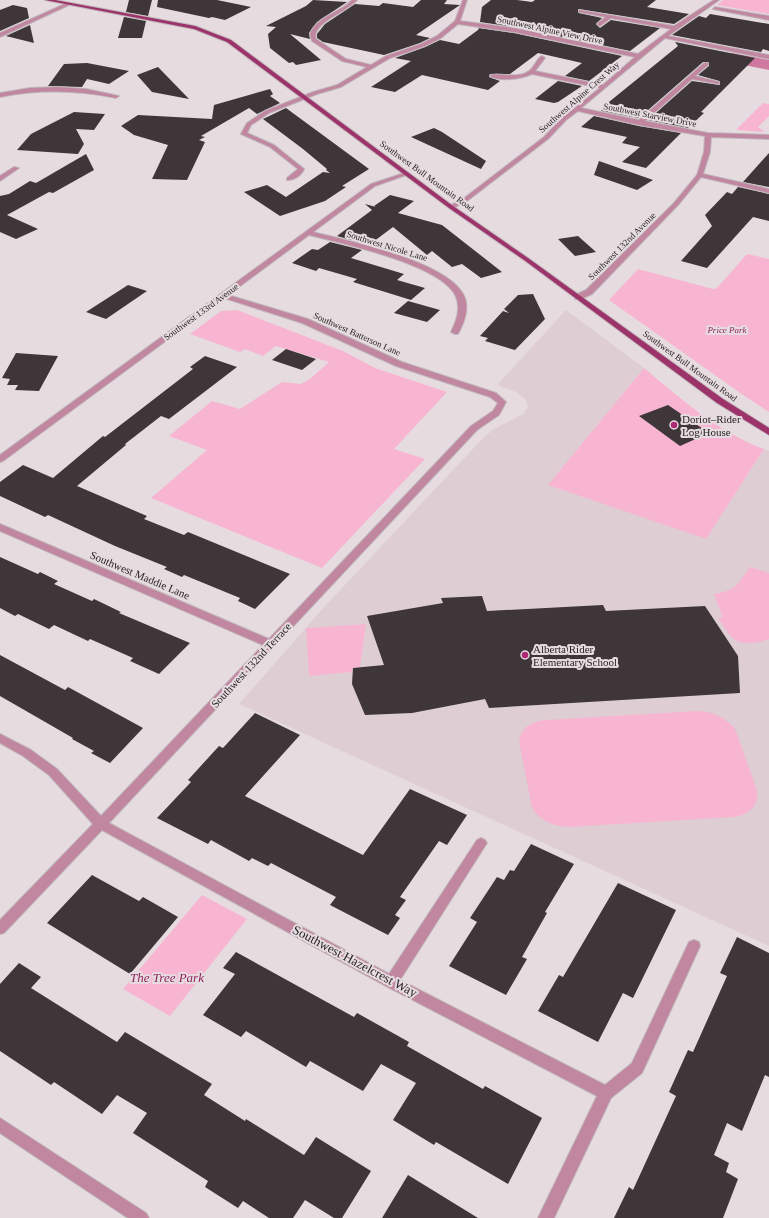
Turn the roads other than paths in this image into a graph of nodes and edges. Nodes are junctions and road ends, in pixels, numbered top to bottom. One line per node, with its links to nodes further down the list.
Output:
1 (47, 0): 5 (main road, Southwest Bull Mountain Road)
2 (355, 0): 19 (street)
3 (465, 0): 10 (street)
4 (717, 0): 12 (street, Southwest Alpine Crest Way)
5 (69, 4): 13 (street); 27 (main road, Southwest Bull Mountain Road)
6 (715, 8): 9 (street)
7 (581, 11): 8 (street)
8 (611, 16): 11 (street); 12 (street)
9 (769, 18)
10 (457, 22): 15 (street, Southwest Alpine View Drive); 19 (street)
11 (600, 24)
12 (675, 28): 14 (street, Southwest Alpine Crest Way)
13 (0, 35)
14 (665, 37): 15 (street, Southwest Alpine Crest Way); 16 (street)
15 (639, 56): 24 (street, Southwest Alpine Crest Way)
16 (769, 57)
17 (542, 58): 20 (street)
18 (706, 64): 22 (street)
19 (370, 66): 27 (street)
20 (531, 72): 21 (street); 24 (street)
21 (493, 76)
22 (691, 77): 23 (street); 29 (street)
23 (717, 83)
24 (604, 87): 28 (street, Southwest Alpine Crest Way)
25 (0, 95): 26 (street)
26 (116, 96)
27 (306, 97): 33 (main road, Southwest Bull Mountain Road); 36 (street)
28 (577, 109): 29 (street, Southwest Starview Drive); 38 (street, Southwest Alpine Crest Way)
29 (639, 123): 30 (street, Southwest Starview Drive)
30 (708, 135): 31 (street, Southwest Starview Drive); 34 (street)
31 (769, 137)
32 (16, 168): 35 (street)
33 (406, 174): 38 (main road, Southwest Bull Mountain Road); 39 (street, Southwest 133rd Avenue)
34 (700, 175): 37 (street); 41 (street, Southwest 132nd Avenue)
35 (0, 179)
36 (289, 180)
37 (769, 191)
38 (451, 207): 41 (main road, Southwest Bull Mountain Road)
39 (308, 233): 40 (street, Southwest 133rd Avenue); 42 (street, Southwest Nicole Lane)
40 (224, 296): 43 (street, Southwest Batterson Lane); 45 (street, Southwest 133rd Avenue)
41 (578, 297): 44 (main road, Southwest Bull Mountain Road)
42 (454, 332)
43 (502, 402): 47 (street, Southwest 132nd Terrace)
44 (769, 432)
45 (0, 459)
46 (0, 527): 47 (street, Southwest Maddie Lane)
47 (270, 644): 49 (street, Southwest 132nd Terrace)
48 (0, 738): 49 (street, Southwest Hazelcrest Way)
49 (101, 824): 51 (street, Southwest 132nd Terrace); 53 (street, Southwest Hazelcrest Way)
50 (481, 844): 53 (street)
51 (0, 929)
52 (694, 946): 54 (street)
53 (391, 982): 54 (street, Southwest Hazelcrest Way)
54 (606, 1093): 57 (street)
55 (0, 1125): 56 (street)
56 (141, 1218)
57 (546, 1218)

